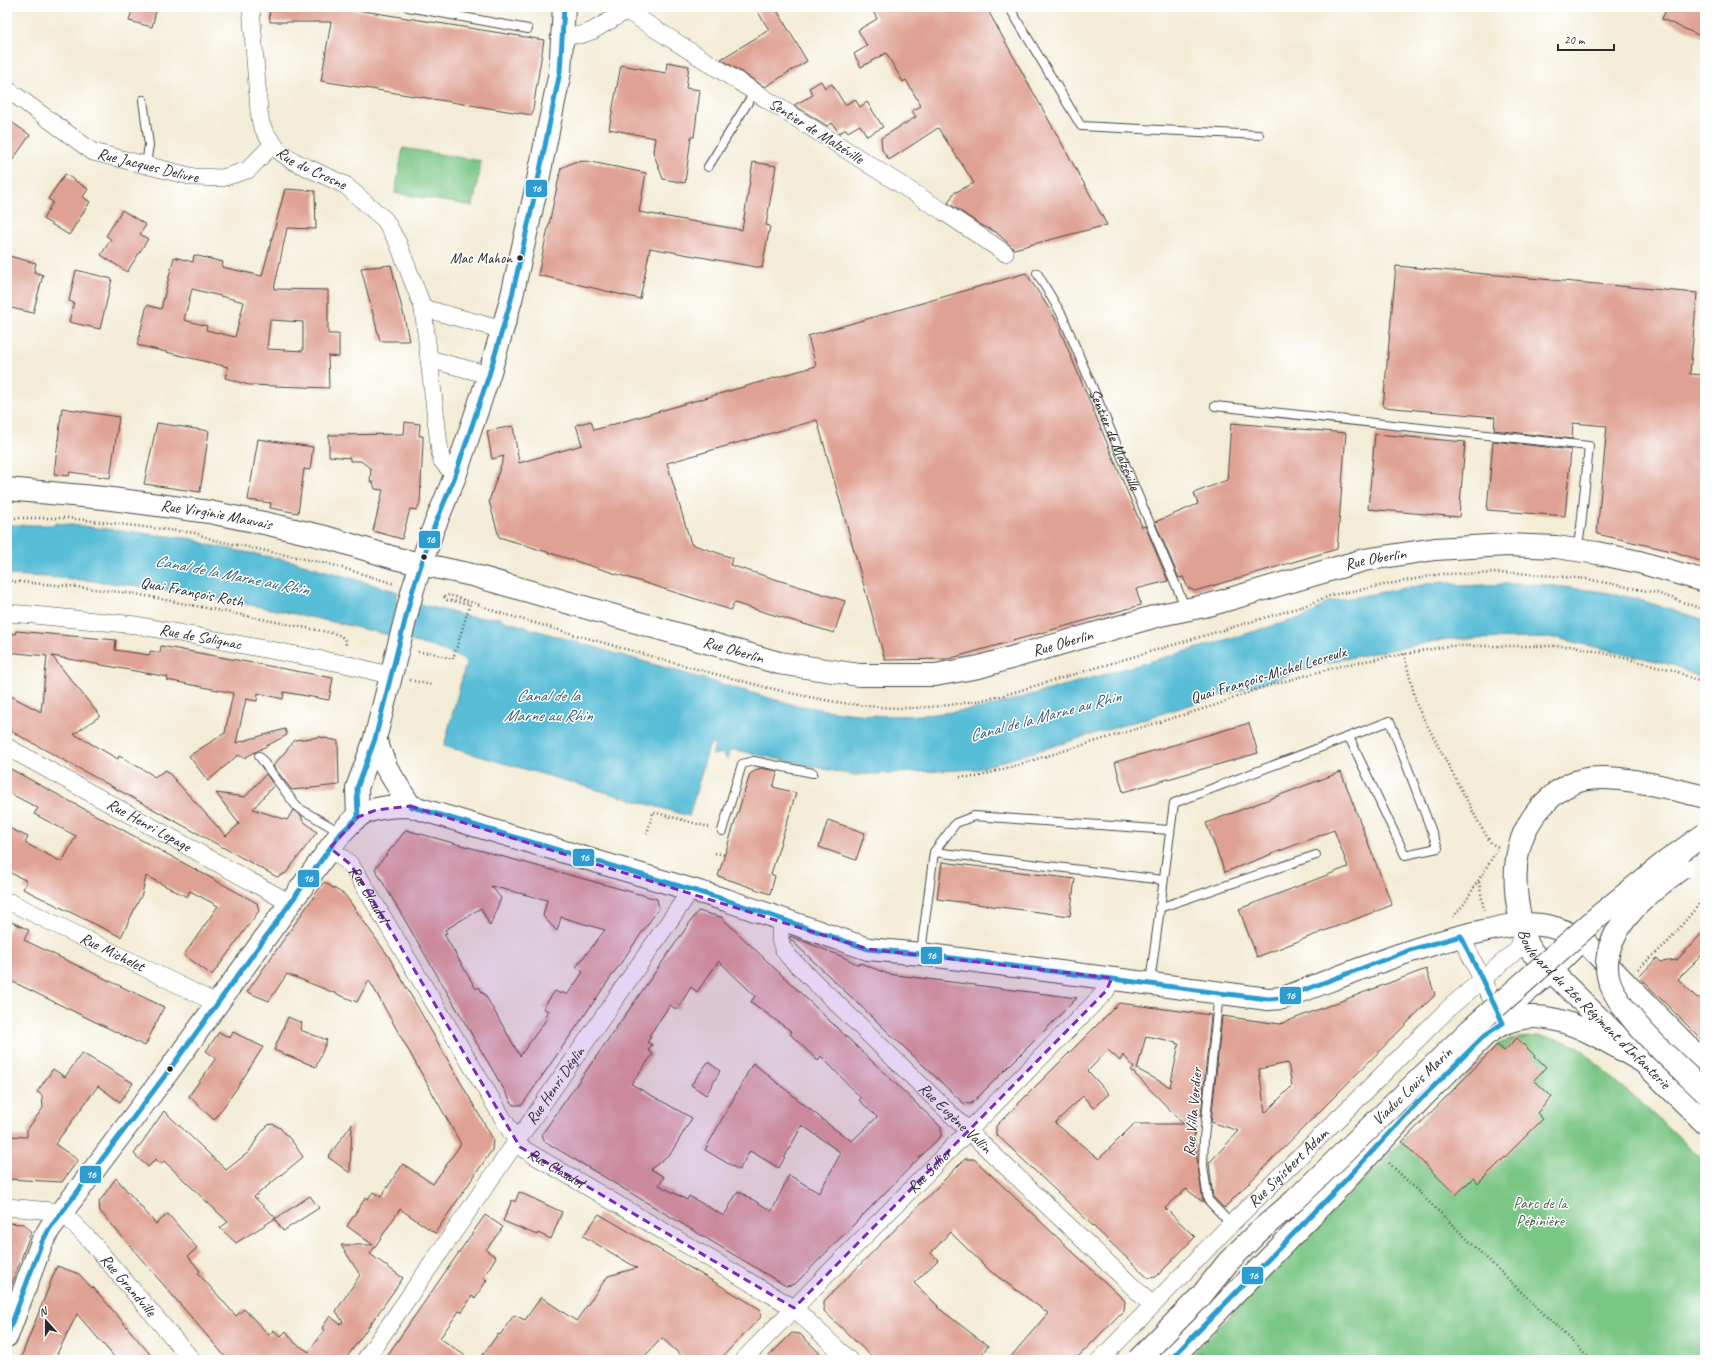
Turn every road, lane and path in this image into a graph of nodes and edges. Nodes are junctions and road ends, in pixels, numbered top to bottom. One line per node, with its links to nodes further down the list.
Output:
1 (251, 7): 12 (street, Rue du Crosne)
2 (408, 7): 6 (lane)
3 (1009, 7): 11 (lane)
4 (630, 9): 7 (street); 9 (street, Sentier de Malzéville)
5 (564, 10): 7 (main road)
6 (528, 28)
7 (563, 36): 18 (main road)
8 (7, 89): 13 (street, Rue Jacques Delivre)
9 (755, 91): 14 (lane); 15 (street, Sentier de Malzéville)
10 (143, 100): 13 (lane)
11 (1259, 135)
12 (273, 144): 13 (street, Rue Jacques Delivre); 17 (street, Rue du Crosne)
13 (146, 164)
14 (708, 167)
15 (1005, 253)
16 (1037, 274): 31 (lane, Sentier de Malzéville)
17 (423, 308): 18 (street); 19 (street, Rue du Crosne)
18 (503, 330): 20 (main road)
19 (429, 359): 20 (street); 22 (street, Rue du Crosne)
20 (489, 375): 22 (main road)
21 (1215, 406): 25 (lane)
22 (455, 476): 26 (main road)
23 (7, 489): 26 (main road, Rue Virginie Mauvais)
24 (7, 518): 29 (path)
25 (1577, 550): 28 (main road, Rue Oberlin); 31 (main road, Rue Oberlin)
26 (421, 564): 29 (main road); 31 (main road, Rue Oberlin)
27 (7, 581): 35 (path, Quai François Roth)
28 (1705, 582)
29 (412, 595): 36 (main road)
30 (444, 597): 33 (path)
31 (1186, 609)
32 (7, 613): 35 (street, Rue de Solignac)
33 (432, 653)
34 (1404, 654): 37 (path, Quai François-Michel Lecreulx); 43 (path, Quai François-Michel Lecreulx); 58 (path)
35 (345, 664): 36 (street, Rue de Solignac)
36 (392, 676): 39 (main road)
37 (1705, 684)
38 (1349, 737): 38 (lane); 47 (lane)
39 (375, 739): 45 (main road); 46 (main road)
40 (7, 747): 62 (street, Rue Henri Lepage)
41 (259, 756): 51 (lane)
42 (813, 773): 48 (lane)
43 (960, 778)
44 (1705, 797): 66 (main road)
45 (410, 806): 46 (main road); 59 (main road)
46 (358, 817): 51 (main road)
47 (1170, 830): 52 (lane); 57 (lane)
48 (722, 831): 49 (path)
49 (647, 834)
50 (1705, 834): 97 (main road, Viaduc Louis Marin, bridge)
51 (335, 840): 62 (main road); 83 (street, Rue Claudot)
52 (934, 852): 57 (lane); 69 (lane)
53 (1705, 852): 80 (main road, bridge)
54 (715, 853): 55 (path)
55 (724, 855)
56 (1316, 855): 63 (lane)
57 (1163, 880): 63 (lane)
58 (1479, 881): 64 (path); 67 (path)
59 (691, 890): 65 (main road); 83 (street, Rue Henri Déglin)
60 (1705, 897): 73 (path)
61 (7, 903): 76 (street, Rue Michelet)
62 (290, 903): 76 (main road)
63 (1159, 908): 74 (lane)
64 (1484, 912)
65 (782, 920): 69 (main road); 82 (street, Rue Eugène Vallin)
66 (1521, 925): 67 (main road); 68 (main road, Boulevard du 26e Régiment d'Infanterie); 70 (main road, Boulevard du 26e Régiment d'Infanterie); 72 (street, Rue Sigisbert Adam)
67 (1455, 928): 72 (street); 75 (main road)
68 (1586, 944): 70 (lane); 73 (main road, Boulevard du 26e Régiment d'Infanterie)
69 (921, 954): 71 (main road)
70 (1556, 976): 77 (lane); 78 (main road, Boulevard du 26e Régiment d'Infanterie)
71 (1112, 978): 74 (main road); 82 (street, Rue Sellier)
72 (1482, 980): 77 (street); 87 (street, Rue Sigisbert Adam)
73 (1623, 983): 79 (main road, Boulevard du 26e Régiment d'Infanterie)
74 (1150, 984): 75 (main road)
75 (1219, 993): 87 (lane, Rue Villa Verdier)
76 (218, 1004): 86 (main road)
77 (1503, 1022): 78 (main road); 98 (main road)
78 (1645, 1063): 81 (main road, Boulevard du 26e Régiment d'Infanterie)
79 (1705, 1064)
80 (1705, 1092)
81 (1705, 1123)
82 (968, 1131): 88 (street, Rue Eugène Vallin); 89 (street, Rue Sellier)
83 (516, 1142): 89 (street, Rue Claudot); 93 (street, Rue Henri Déglin)
84 (1383, 1169): 100 (path)
85 (7, 1207): 86 (street)
86 (62, 1212): 90 (main road); 92 (street, Rue Grandville)
87 (1231, 1224): 88 (street, Rue Sigisbert Adam)
88 (1152, 1305): 96 (street, Rue Sigisbert Adam)
89 (794, 1308): 94 (street, Rue Sellier); 95 (street, Rue Claudot)
90 (7, 1336)
91 (1201, 1355): 99 (path)
92 (192, 1360)
93 (365, 1360)
94 (743, 1360)
95 (849, 1360)
96 (1100, 1360)
97 (1138, 1360)
98 (1170, 1360)
99 (1196, 1360)
100 (1591, 1360)

